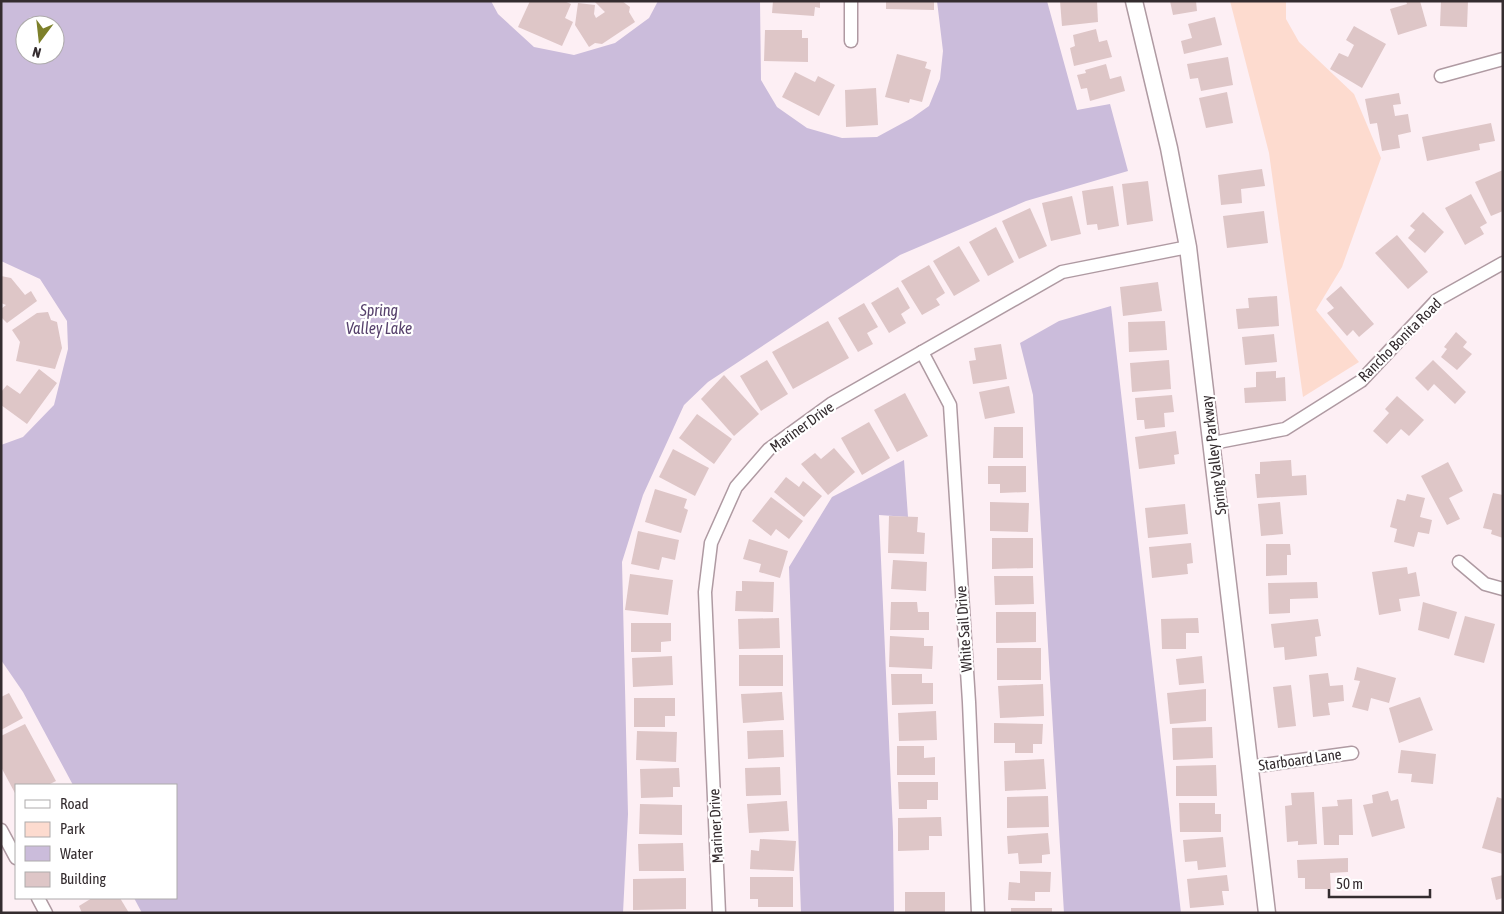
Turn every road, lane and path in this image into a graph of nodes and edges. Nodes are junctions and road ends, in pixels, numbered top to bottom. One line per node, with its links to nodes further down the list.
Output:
1 (851, 1): 3 (street)
2 (1134, 1): 6 (street, Spring Valley Parkway)
3 (851, 41)
4 (1503, 59): 5 (street)
5 (1441, 76)
6 (1188, 246): 8 (street, Mariner Drive); 9 (street, Spring Valley Parkway)
7 (1503, 263): 9 (street, Rancho Bonita Road)
8 (922, 352): 18 (street, Mariner Drive); 19 (street, White Sail Drive)
9 (1213, 444): 13 (street, Spring Valley Parkway)
10 (1459, 562): 11 (street)
11 (1503, 589)
12 (1352, 753): 13 (street, Starboard Lane)
13 (1249, 766): 20 (street, Spring Valley Parkway)
14 (1, 830): 15 (street)
15 (15, 856)
16 (39, 899): 17 (street)
17 (46, 913)
18 (720, 913)
19 (978, 913)
20 (1267, 913)

